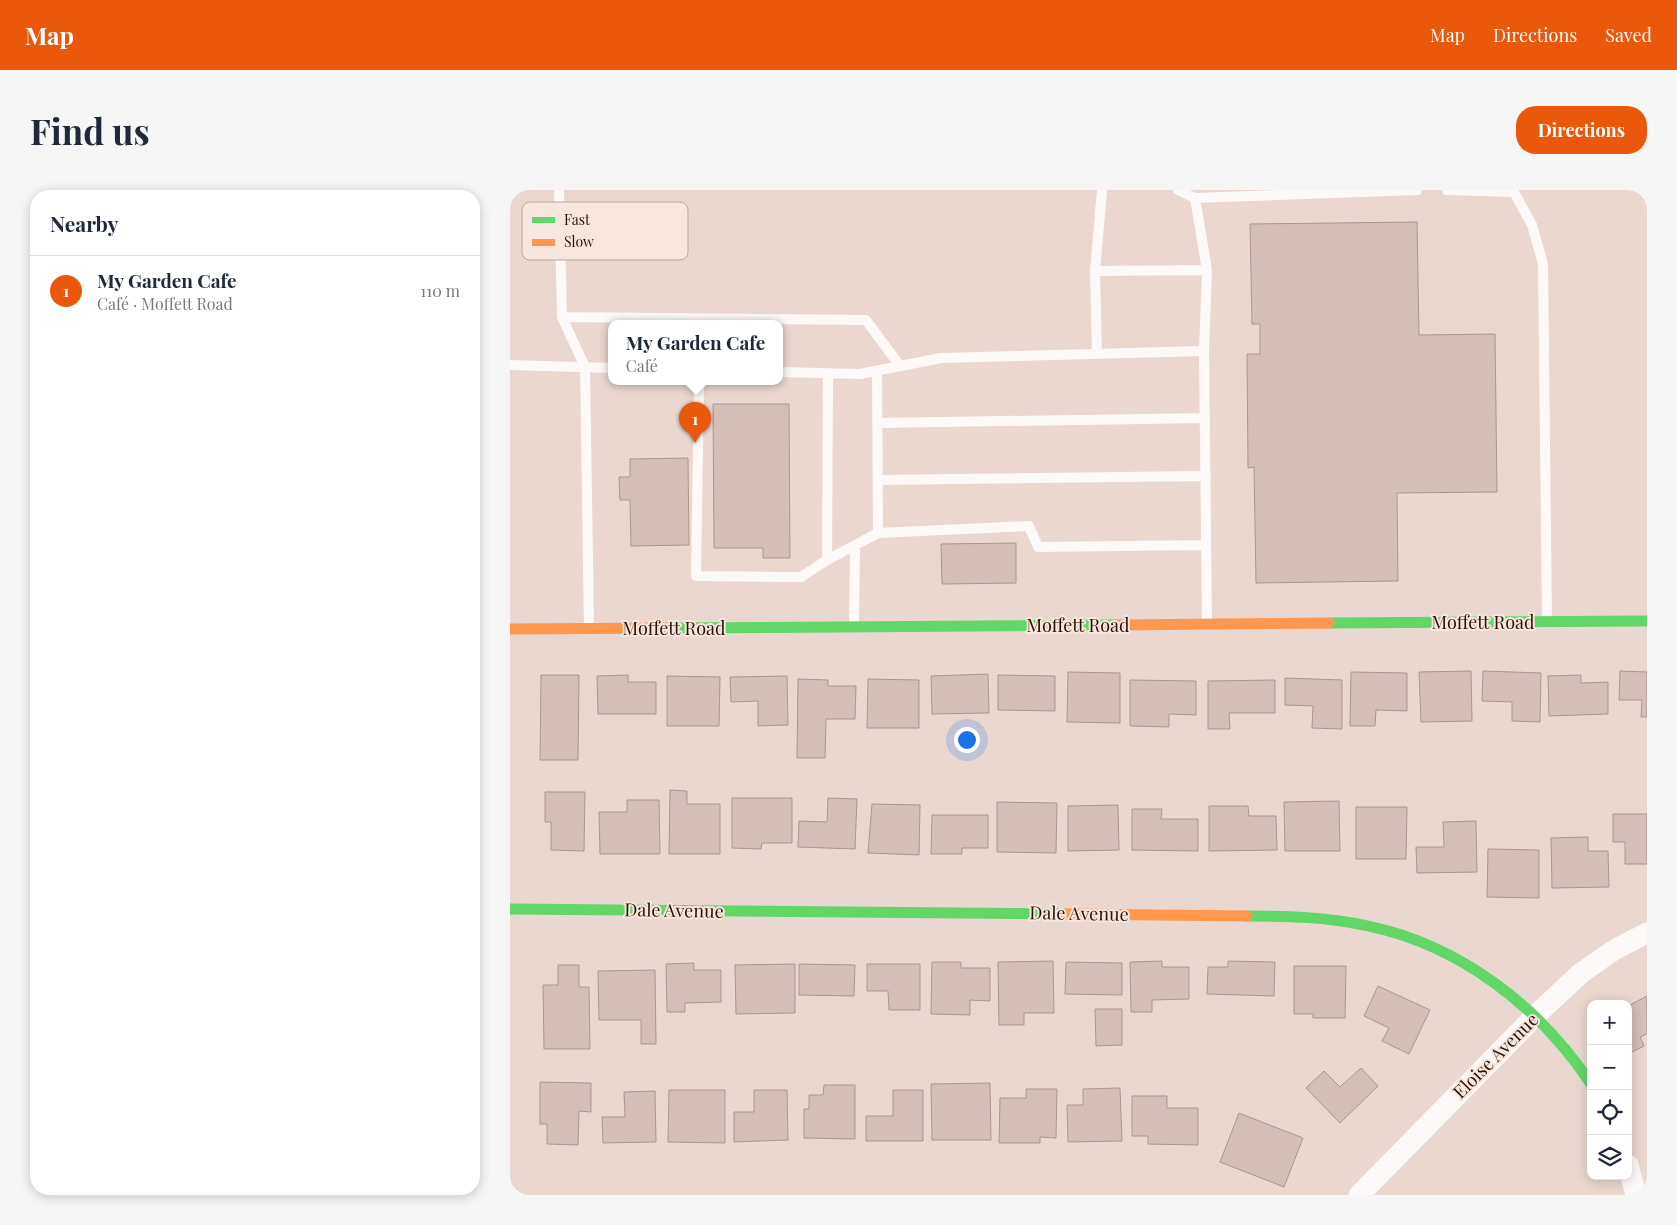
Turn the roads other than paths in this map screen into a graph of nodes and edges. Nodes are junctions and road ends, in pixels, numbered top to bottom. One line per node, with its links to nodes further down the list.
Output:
1 (1102, 190): 8 (lane)
2 (1178, 190): 5 (lane)
3 (1417, 190): 5 (lane)
4 (1447, 190): 29 (lane)
5 (1195, 198): 7 (lane)
6 (561, 260): 9 (lane)
7 (1207, 270): 8 (lane); 10 (lane)
8 (1095, 271): 11 (lane)
9 (562, 317): 13 (lane); 14 (lane)
10 (1204, 351): 11 (lane); 20 (lane)
11 (1097, 354): 13 (lane)
12 (510, 365): 14 (lane)
13 (900, 366): 16 (lane)
14 (585, 367): 15 (lane); 33 (lane)
15 (608, 368)
16 (877, 371): 18 (lane); 21 (lane)
17 (783, 372): 18 (lane)
18 (828, 373): 27 (lane)
19 (699, 385): 27 (lane)
20 (1205, 418): 21 (lane); 22 (lane)
21 (877, 423): 23 (lane)
22 (1206, 476): 23 (lane); 26 (lane)
23 (878, 480): 24 (lane)
24 (878, 532): 25 (lane); 26 (lane)
25 (856, 545): 27 (lane); 32 (lane)
26 (1206, 545): 30 (lane)
27 (827, 560)
28 (1647, 621): 29 (street, Moffett Road)
29 (1547, 622): 30 (street, Moffett Road)
30 (1207, 625): 32 (street, Moffett Road)
31 (510, 628): 33 (street, Moffett Road)
32 (854, 628): 33 (street, Moffett Road)
33 (589, 630)
34 (510, 909): 36 (street, Dale Avenue)
35 (1647, 934): 36 (street, Eloise Avenue)
36 (1535, 1016): 37 (street, Dale Avenue); 39 (street, Eloise Avenue)
37 (1587, 1078)
38 (1632, 1180): 40 (street)
39 (1359, 1195)
40 (1636, 1195)

